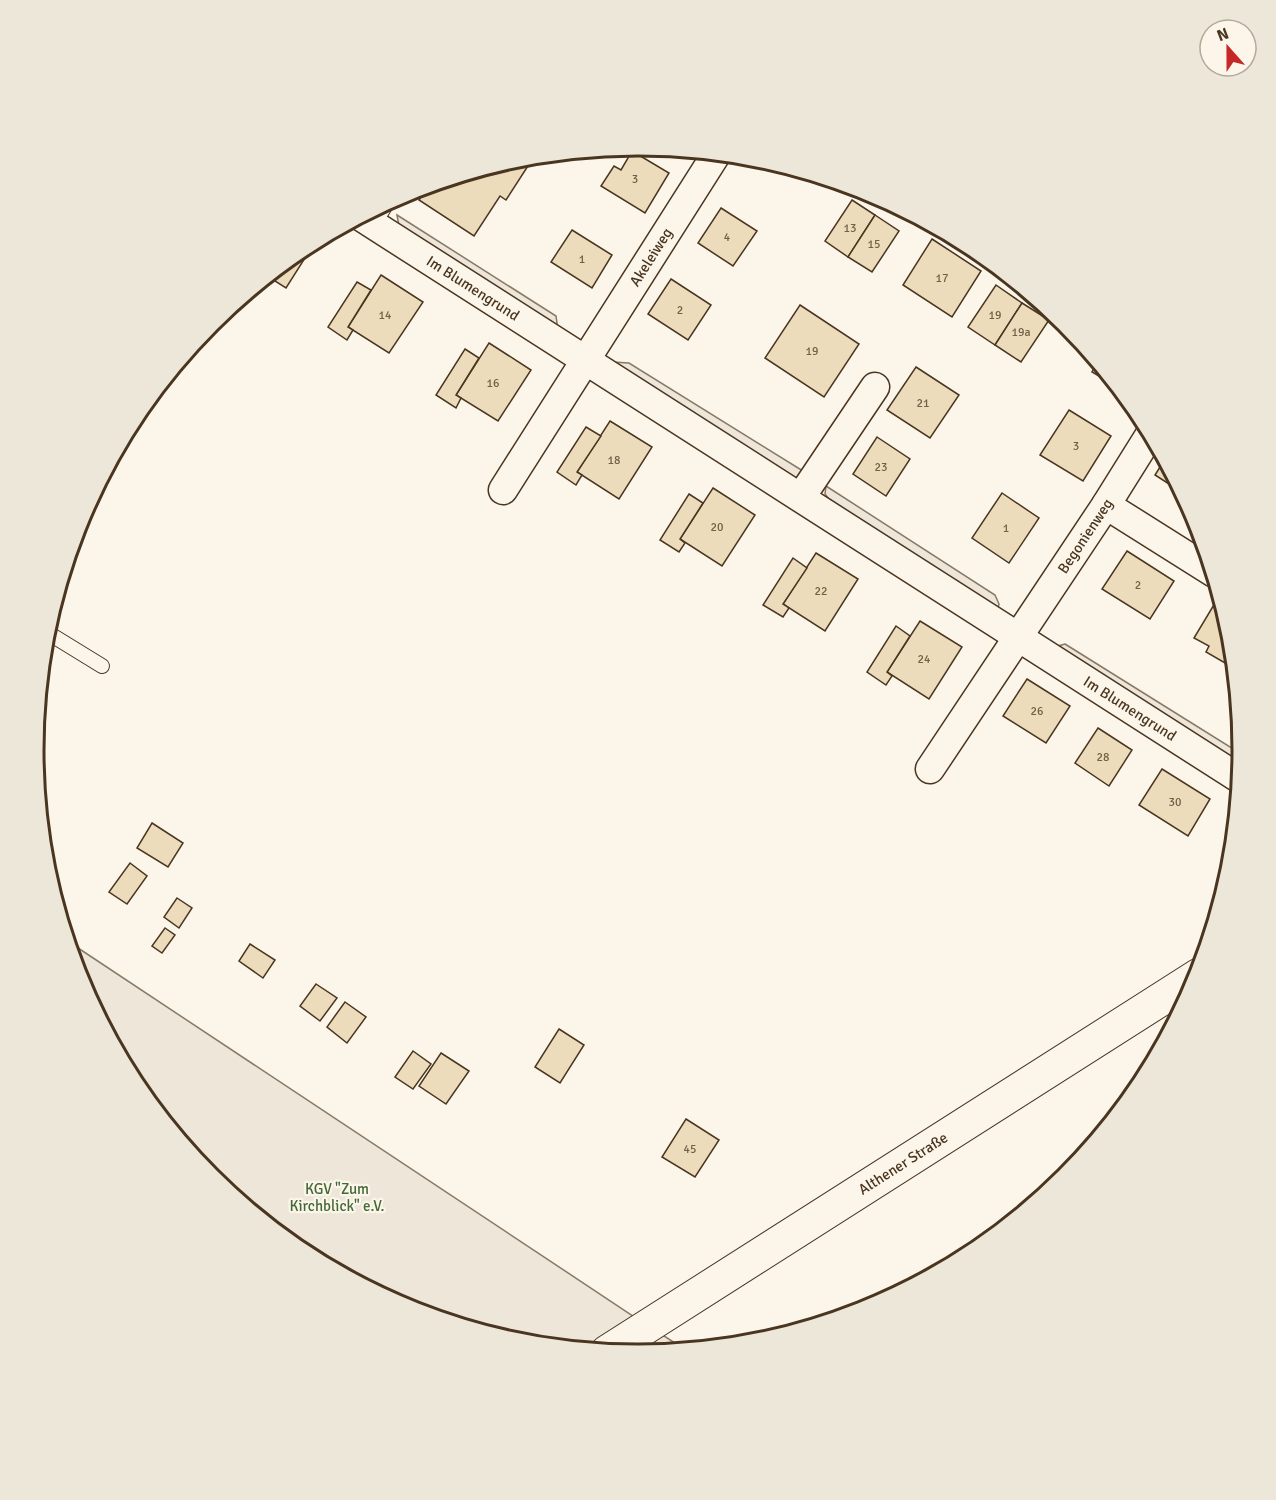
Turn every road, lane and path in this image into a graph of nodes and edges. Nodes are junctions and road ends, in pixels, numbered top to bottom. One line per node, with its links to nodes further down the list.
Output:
1 (712, 161): 3 (street, Akeleiweg)
2 (368, 221): 3 (street, Im Blumengrund)
3 (585, 360): 6 (street); 7 (street, Im Blumengrund)
4 (874, 387): 7 (street)
5 (1146, 442): 8 (street, Begonienweg)
6 (503, 490)
7 (801, 497): 11 (street, Im Blumengrund)
8 (1106, 505): 9 (street); 11 (street, Begonienweg)
9 (1203, 566)
10 (55, 637): 12 (lane)
11 (1018, 639): 13 (street); 14 (street, Im Blumengrund)
12 (102, 666)
13 (930, 769)
14 (1231, 774)
15 (1184, 985): 16 (main road, Althener Straße)
16 (620, 1344)

